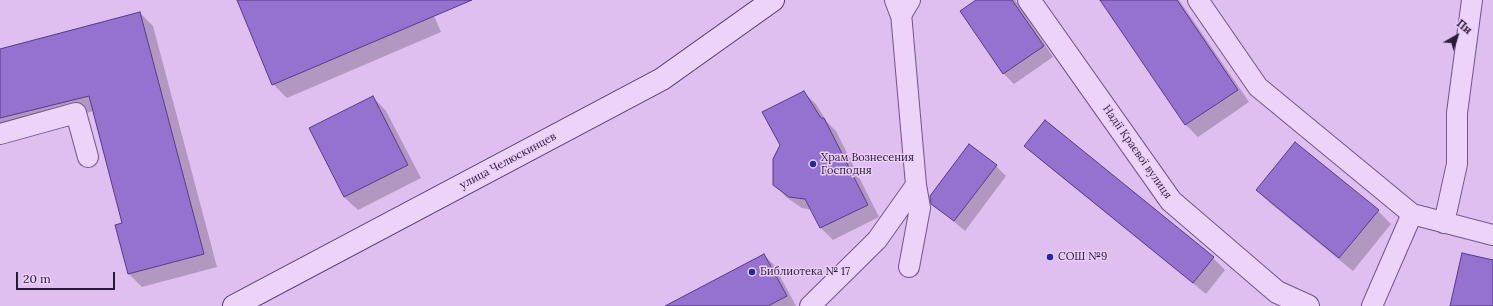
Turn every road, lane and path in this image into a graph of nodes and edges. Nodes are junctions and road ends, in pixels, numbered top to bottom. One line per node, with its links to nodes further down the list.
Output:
1 (773, 0): 13 (main road, улица Челюскинцев)
2 (1029, 0): 15 (main road, Надії Краєвої вулиця)
3 (1198, 0): 9 (lane)
4 (1472, 0): 10 (lane)
5 (902, 4): 8 (lane)
6 (0, 134): 7 (lane)
7 (88, 157)
8 (916, 185): 12 (lane); 14 (lane)
9 (1412, 214): 10 (lane); 16 (lane)
10 (1444, 223): 11 (lane)
11 (1493, 235)
12 (909, 267)
13 (234, 306)
14 (810, 306)
15 (1308, 306)
16 (1372, 306)

